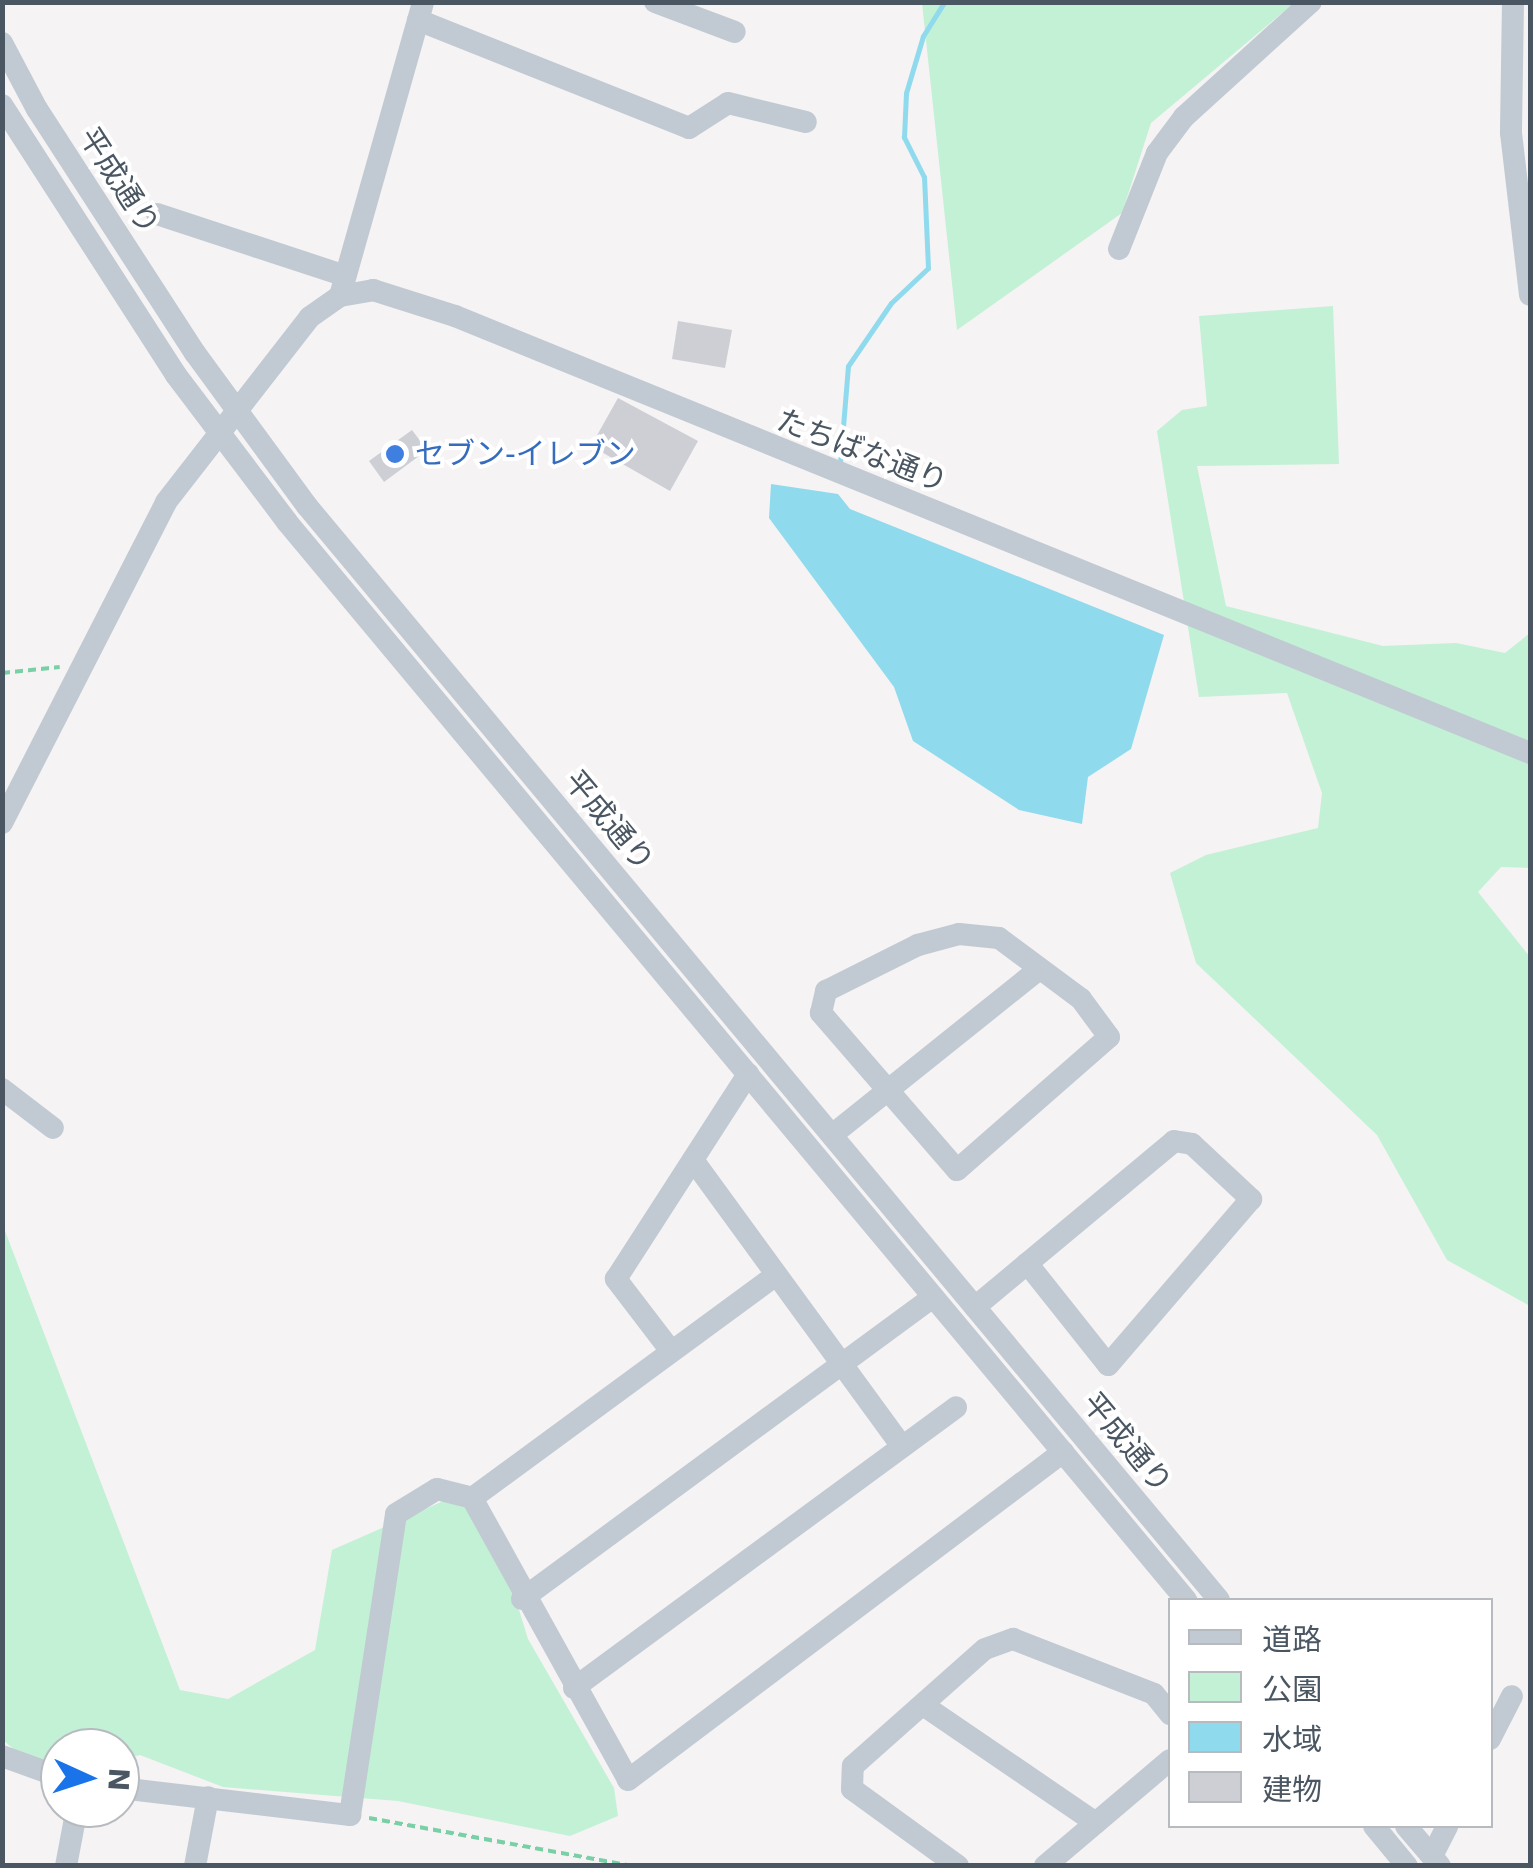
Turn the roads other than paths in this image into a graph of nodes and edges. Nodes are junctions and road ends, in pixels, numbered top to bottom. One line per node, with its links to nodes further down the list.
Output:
1 (654, 2): 5 (street)
2 (1310, 2): 11 (street)
3 (1514, 2): 12 (street)
4 (421, 11): 8 (street); 13 (street)
5 (735, 32)
6 (2, 43): 14 (street, 平成通り)
7 (2, 105): 9 (street, 平成通り)
8 (806, 122)
9 (9, 129): 15 (street, 平成通り)
10 (157, 214): 13 (street)
11 (1119, 249)
12 (1529, 284)
13 (341, 285): 14 (street); 16 (street, たちばな通り)
14 (236, 408): 15 (street); 23 (street, 平成通り)
15 (217, 430): 17 (street); 19 (street, 平成通り)
16 (1530, 753)
17 (2, 824)
18 (1039, 969): 21 (street); 21 (street); 21 (street)
19 (748, 1074): 24 (street); 27 (street, 平成通り)
20 (2, 1089): 22 (street)
21 (889, 1090): 23 (street)
22 (53, 1128)
23 (832, 1136): 28 (street, 平成通り)
24 (693, 1160): 26 (street); 29 (street)
25 (1027, 1264): 25 (street); 28 (street)
26 (776, 1275): 29 (street); 30 (street)
27 (933, 1297): 30 (street); 33 (street, 平成通り)
28 (974, 1307): 36 (street, 平成通り)
29 (672, 1350): 34 (street)
30 (841, 1365): 32 (street); 37 (street)
31 (956, 1407): 32 (street)
32 (902, 1447): 38 (street)
33 (1062, 1452): 35 (street, 平成通り); 38 (street)
34 (472, 1498): 37 (street); 47 (street)
35 (1184, 1598)
36 (1217, 1598)
37 (522, 1599): 38 (street)
38 (574, 1688)
39 (1512, 1696): 42 (street)
40 (922, 1705): 41 (street); 48 (street); 56 (street)
41 (1168, 1712)
42 (1493, 1733)
43 (2, 1756): 45 (street)
44 (1168, 1762): 48 (street)
45 (40, 1770)
46 (140, 1790): 47 (street)
47 (208, 1797): 55 (street)
48 (1096, 1823): 57 (street)
49 (73, 1828): 54 (street)
50 (1376, 1828): 58 (street)
51 (1408, 1828): 53 (street)
52 (1446, 1828): 53 (street)
53 (1436, 1861)
54 (66, 1866)
55 (194, 1866)
56 (958, 1866)
57 (1045, 1866)
58 (1408, 1866)

